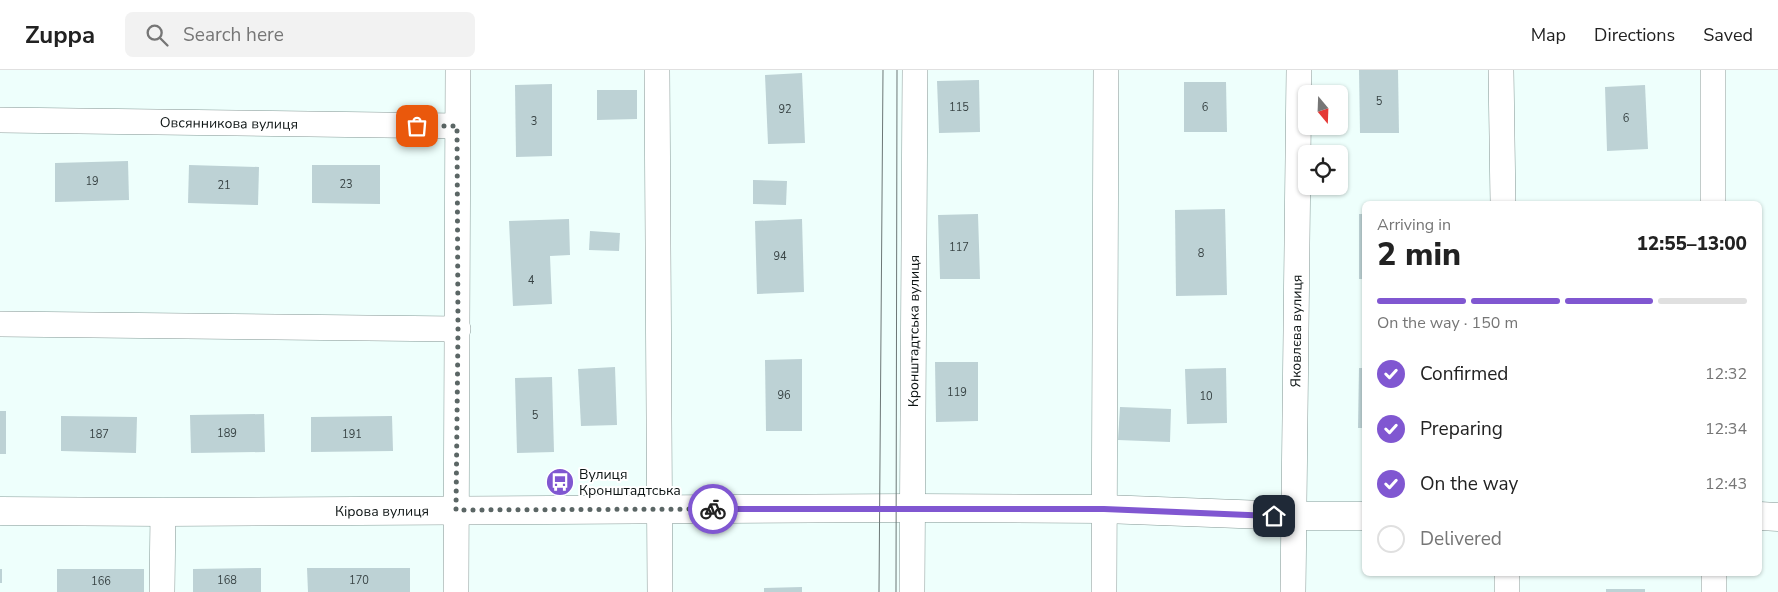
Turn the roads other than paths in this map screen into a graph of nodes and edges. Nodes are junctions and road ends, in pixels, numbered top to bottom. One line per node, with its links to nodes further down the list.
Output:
1 (458, 70): 9 (street)
2 (657, 70): 17 (street)
3 (914, 70): 14 (street, Кронштадтська вулиця)
4 (1106, 70): 15 (street)
5 (1300, 70): 20 (street, Яковлєва вулиця)
6 (1501, 70): 10 (street)
7 (1713, 70): 11 (street)
8 (0, 120): 9 (street, Овсянникова вулиця)
9 (457, 126): 13 (street)
10 (1503, 201)
11 (1713, 201)
12 (0, 324): 13 (street)
13 (458, 329): 16 (street)
14 (912, 508): 15 (main road, Кірова вулиця); 17 (main road, Кірова вулиця); 29 (street, Кронштадтська вулиця)
15 (1104, 509): 20 (main road, Кірова вулиця); 30 (street)
16 (456, 510): 17 (main road, Кірова вулиця); 19 (main road, Кірова вулиця); 27 (street)
17 (659, 510): 28 (street)
18 (0, 511): 19 (main road, Кірова вулиця)
19 (163, 512): 26 (street)
20 (1293, 516): 21 (main road, Кірова вулиця); 31 (street, Яковлєва вулиця)
21 (1362, 516)
22 (1762, 516): 23 (main road)
23 (1778, 517)
24 (1507, 576): 32 (street)
25 (1714, 576): 33 (street)
26 (162, 592)
27 (456, 592)
28 (660, 592)
29 (912, 592)
30 (1104, 592)
31 (1293, 592)
32 (1507, 592)
33 (1714, 592)

